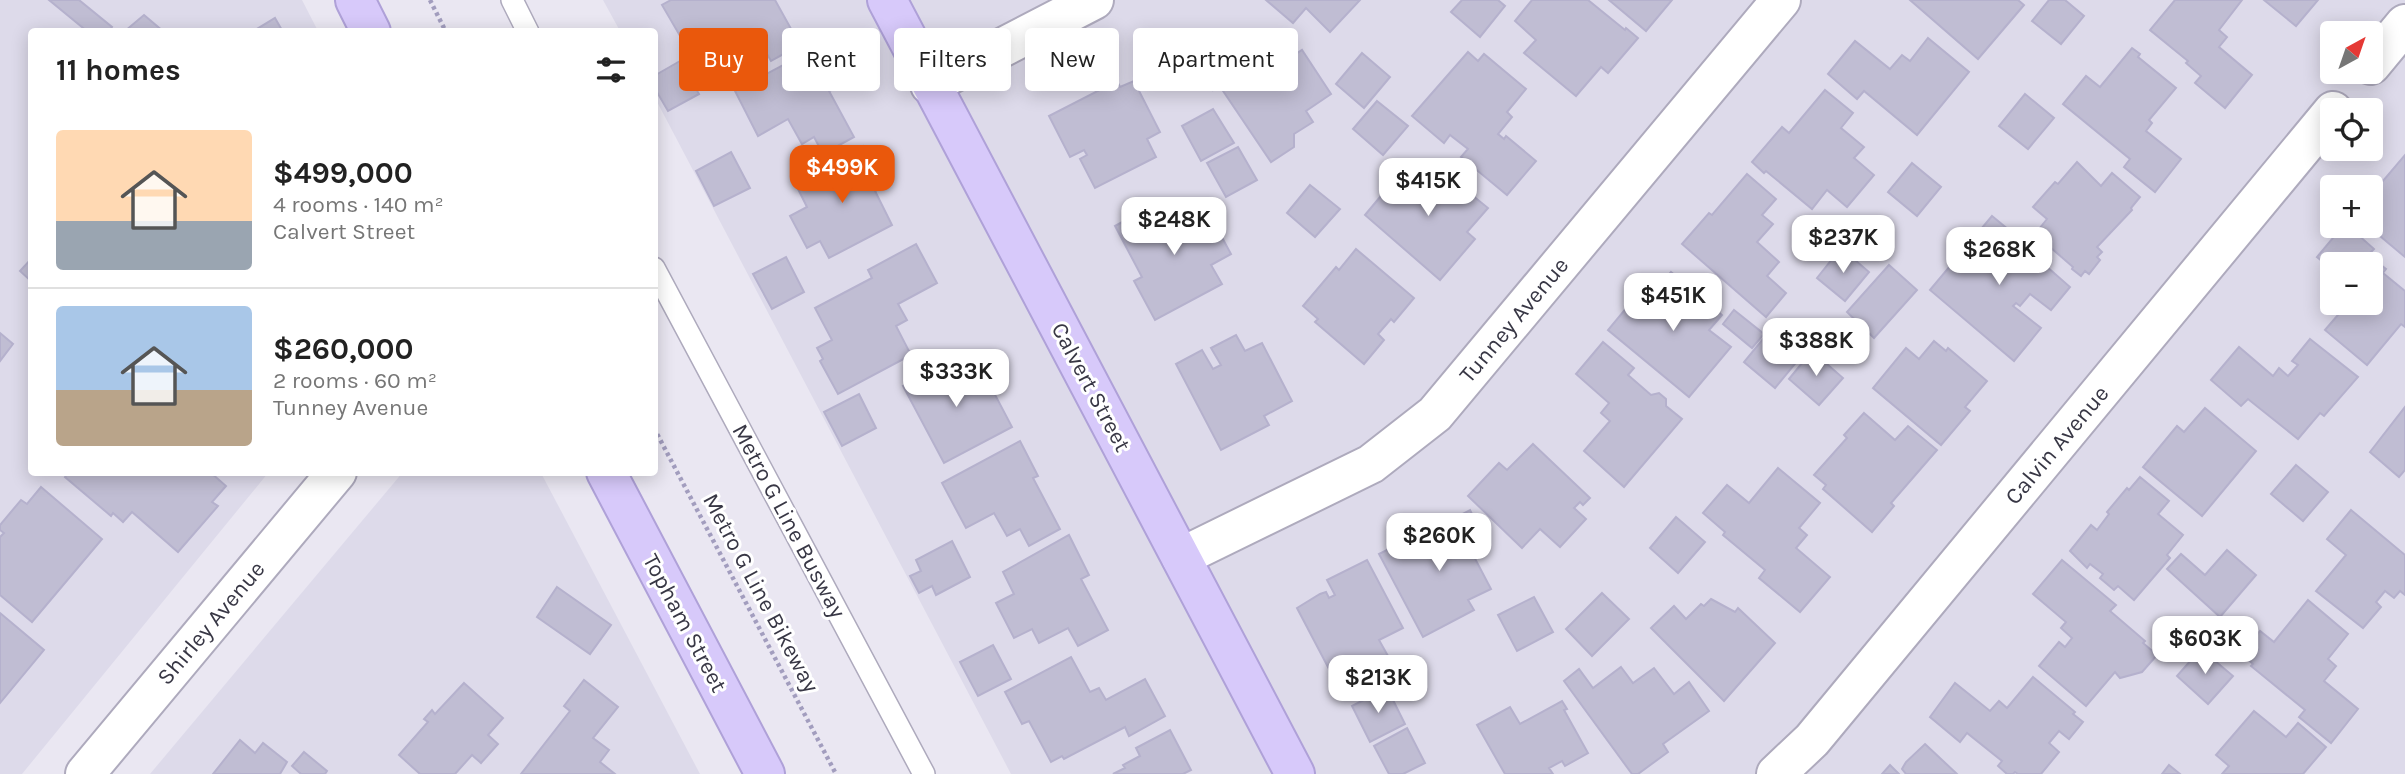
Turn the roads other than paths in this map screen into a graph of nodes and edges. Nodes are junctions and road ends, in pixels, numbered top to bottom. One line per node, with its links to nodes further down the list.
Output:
1 (355, 0): 7 (street)
2 (512, 0): 8 (lane)
3 (887, 0): 9 (street, Calvert Street)
4 (1094, 0): 10 (street)
5 (1781, 0): 19 (street, Tunney Avenue)
6 (2405, 24): 11 (street)
7 (370, 28)
8 (526, 28)
9 (901, 28)
10 (1011, 43)
11 (2384, 49)
12 (2355, 84): 14 (street, Calvin Avenue)
13 (933, 91): 19 (street, Calvert Street)
14 (2344, 98)
15 (2320, 127): 24 (street, Calvin Avenue)
16 (658, 275): 22 (lane, Metro G Line Busway)
17 (334, 476): 20 (street, Shirley Avenue)
18 (608, 476): 21 (street, Topham Street)
19 (1181, 557): 23 (street, Calvert Street)
20 (85, 774)
21 (765, 774)
22 (924, 774)
23 (1295, 774)
24 (1776, 774)

